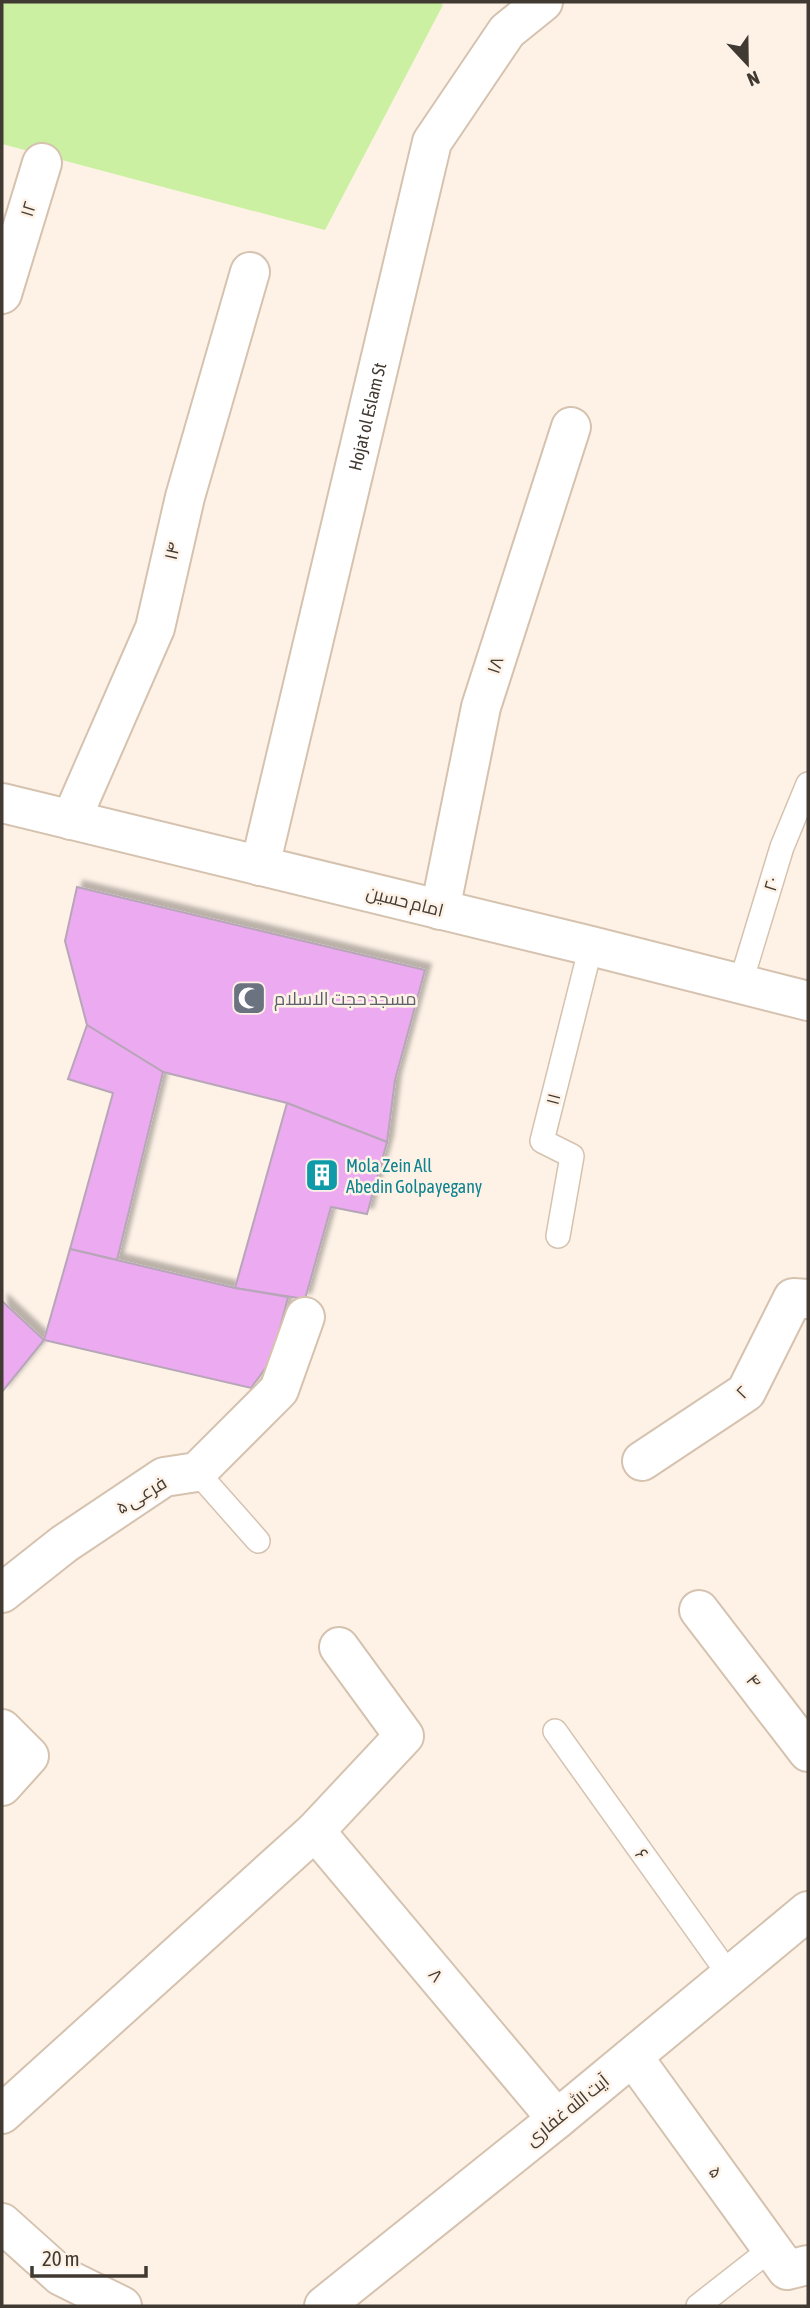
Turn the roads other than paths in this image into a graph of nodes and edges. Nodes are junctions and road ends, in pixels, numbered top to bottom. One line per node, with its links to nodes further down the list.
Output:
1 (543, 2): 9 (street, Hojat ol Eslam St)
2 (42, 163): 4 (street, ۱۲)
3 (250, 272): 8 (street, ۱۴)
4 (2, 295)
5 (571, 427): 10 (street, ۱۸)
6 (808, 784): 12 (lane, ۲۰)
7 (2, 803): 8 (street, امام حسین)
8 (71, 820): 9 (street, امام حسین)
9 (260, 866): 10 (street, امام حسین)
10 (440, 910): 11 (street, امام حسین)
11 (591, 946): 12 (street, امام حسین); 14 (lane, ۱۱)
12 (740, 985): 13 (street, امام حسین)
13 (808, 1001)
14 (558, 1236)
15 (808, 1299): 17 (street, ۲)
16 (305, 1317): 18 (street)
17 (642, 1461)
18 (197, 1472): 19 (lane); 20 (street, فرعی ۵)
19 (258, 1541)
20 (2, 1594)
21 (699, 1610): 25 (street, ۴)
22 (339, 1647): 27 (street)
23 (2, 1728): 26 (street)
24 (555, 1731): 29 (lane, ۶)
25 (808, 1752)
26 (2, 1786)
27 (315, 1832): 31 (street); 32 (street, ۸)
28 (808, 1911): 29 (street, آیت الله غفاری)
29 (730, 1976): 30 (street, آیت الله غفاری)
30 (633, 2056): 32 (street, آیت الله غفاری); 34 (street, ۵)
31 (2, 2114)
32 (557, 2119): 36 (street, آیت الله غفاری)
33 (2, 2223): 37 (street)
34 (772, 2248): 35 (street, ۵); 38 (lane)
35 (808, 2264)
36 (339, 2301)
37 (122, 2306)
38 (698, 2306)

